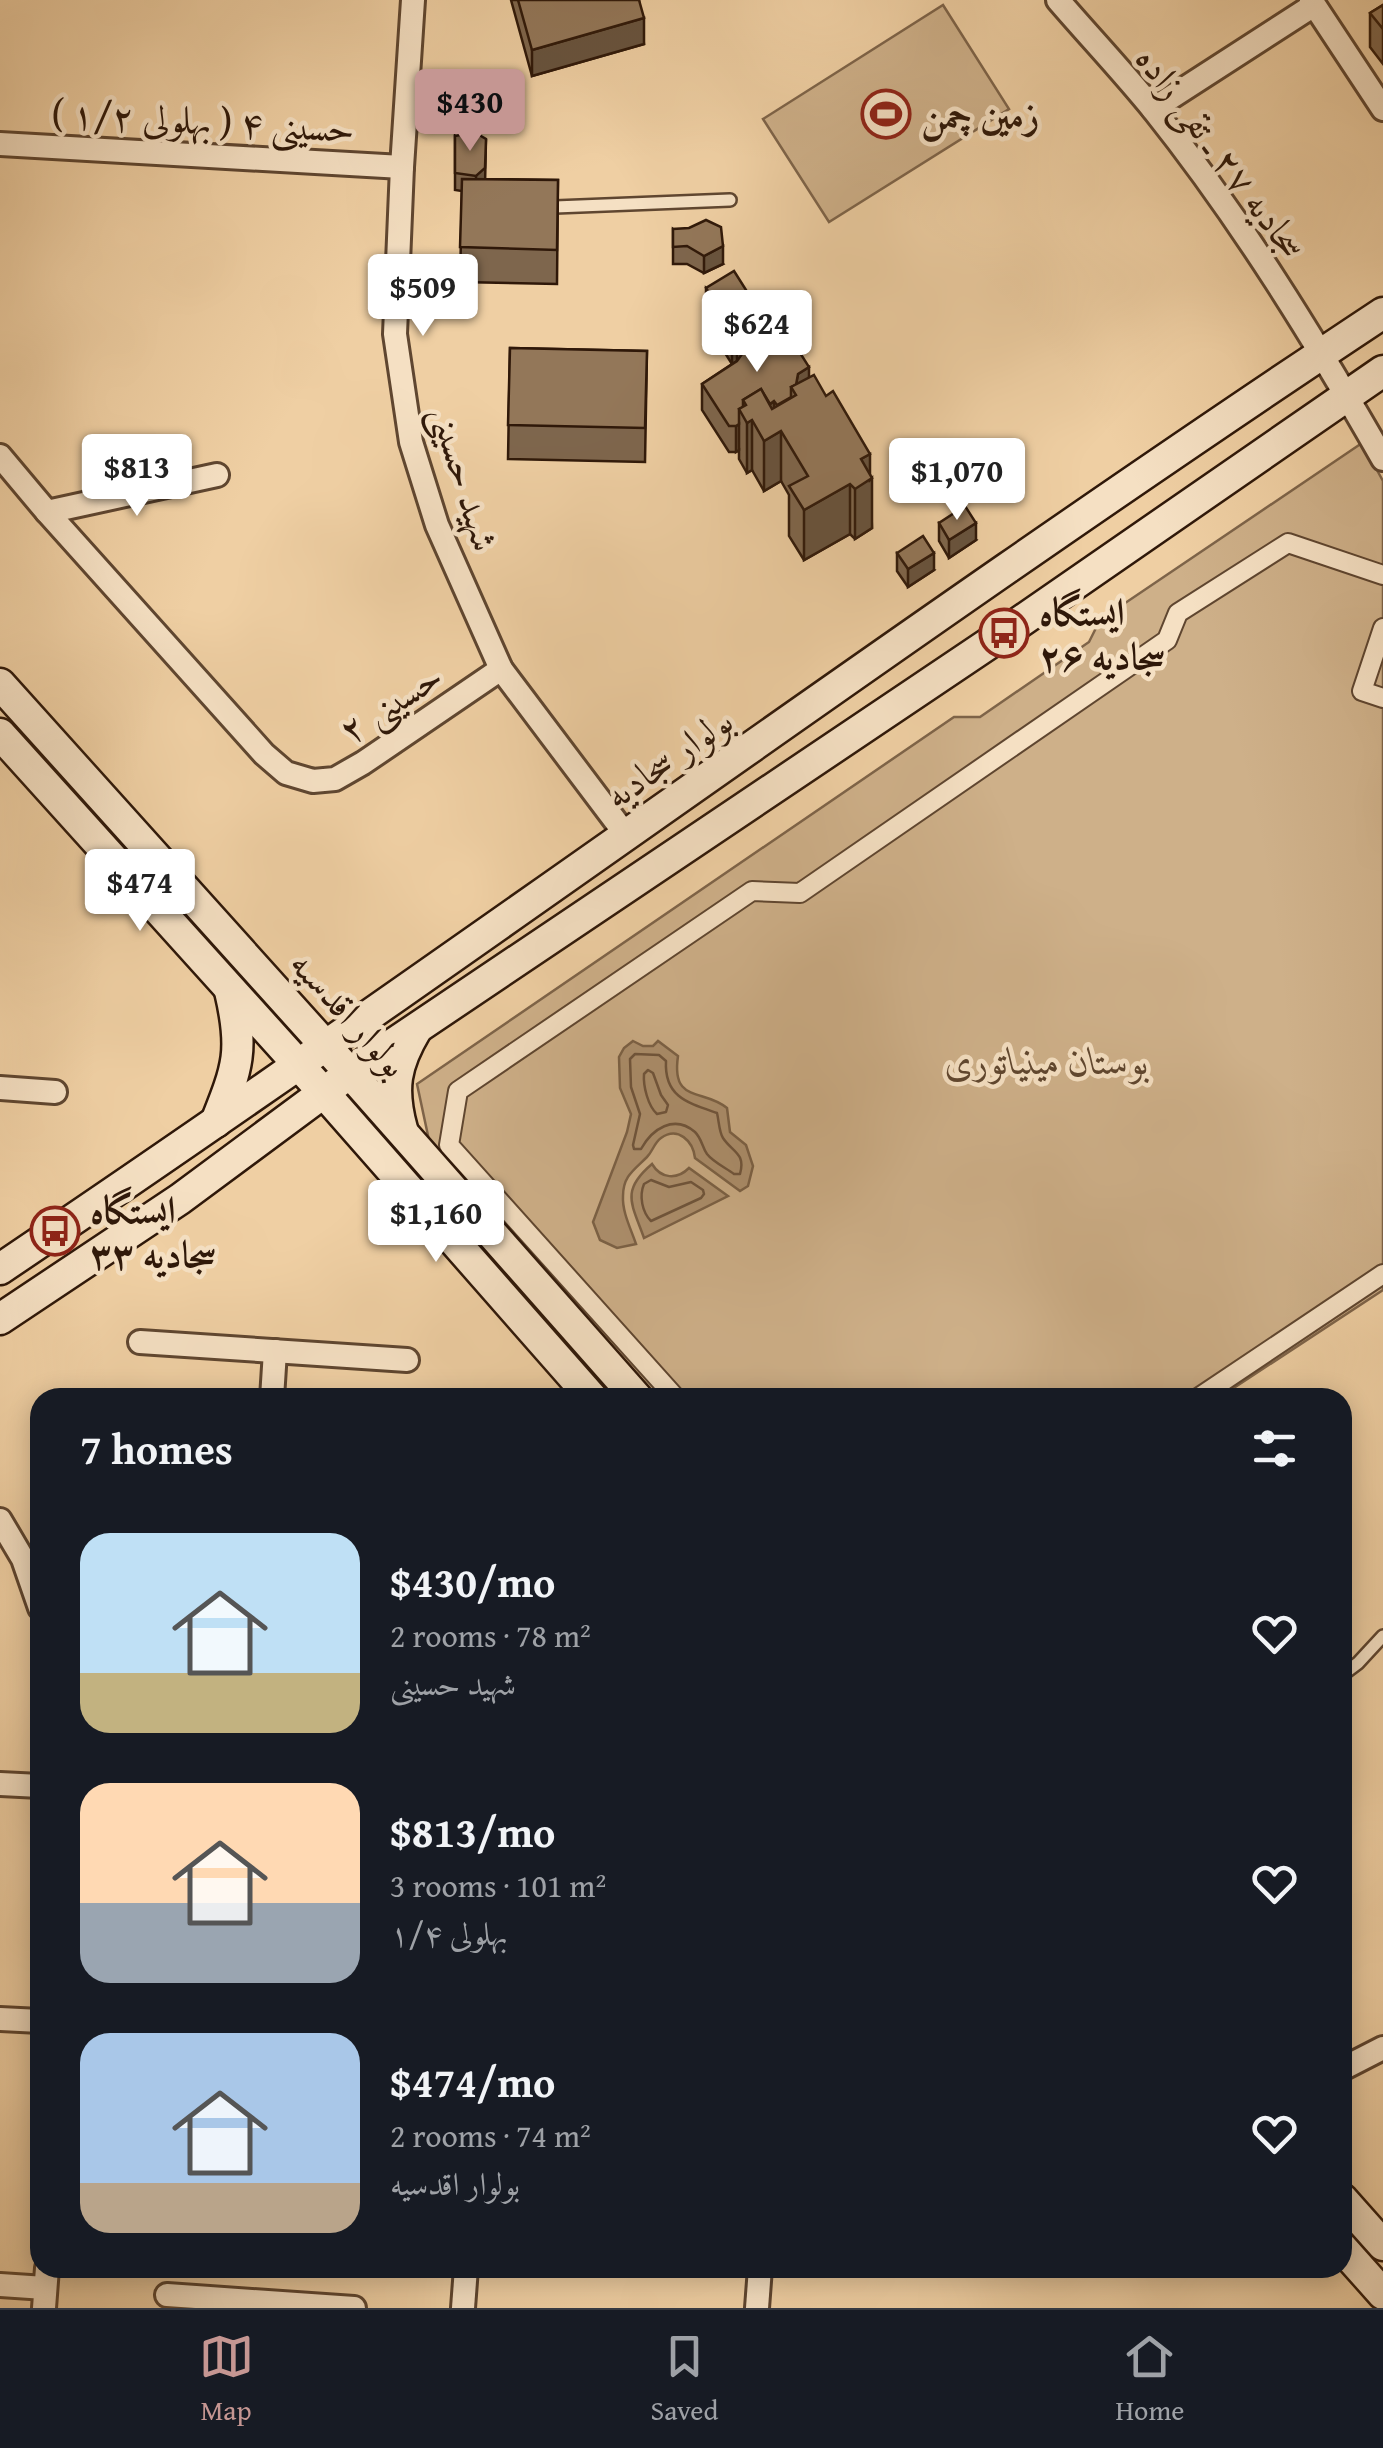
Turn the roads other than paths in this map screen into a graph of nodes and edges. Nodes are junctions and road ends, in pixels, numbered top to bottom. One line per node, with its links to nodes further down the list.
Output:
1 (413, 0): 7 (street, شهید حسینی)
2 (1058, 0): 4 (street, سجادیه ۲۷ ـ تقی زاده)
3 (1312, 2): 4 (street); 5 (street)
4 (1153, 109): 11 (street, سجادیه ۲۷ ـ تقی زاده)
5 (1383, 110)
6 (0, 144): 7 (street, حسینی ۴ ( بهلولی ۱/۲ ))
7 (402, 167): 20 (street, شهید حسینی)
8 (730, 200): 9 (lane)
9 (555, 207)
10 (1383, 312): 11 (main road, بولوار سجادیه)
11 (1321, 354): 13 (street, سجادیه ۲۷ ـ تقی زاده); 24 (main road, بولوار سجادیه)
12 (1383, 371): 13 (main road)
13 (1347, 396): 15 (street, سجادیه ۲۷ ـ تقی زاده); 26 (main road)
14 (0, 456): 17 (street)
15 (1383, 459)
16 (218, 476): 17 (street)
17 (46, 512): 20 (street, حسینی ۲)
18 (1383, 575): 44 (street)
19 (1383, 628): 22 (street)
20 (501, 670): 24 (street, شهید حسینی)
21 (0, 684): 27 (main road, بولوار اقدسیه)
22 (1383, 698)
23 (0, 734): 25 (main road, بولوار اقدسیه)
24 (626, 835): 27 (main road, بولوار سجادیه)
25 (230, 988): 28 (main road, بولوار اقدسیه); 33 (main road)
26 (416, 1028): 29 (main road); 34 (main road)
27 (326, 1045): 28 (main road, بولوار سجادیه); 29 (main road, بولوار اقدسیه)
28 (299, 1065): 32 (main road, بولوار اقدسیه); 33 (main road, بولوار سجادیه)
29 (350, 1073): 32 (main road); 34 (main road, بولوار اقدسیه)
30 (0, 1088): 31 (street)
31 (54, 1092)
32 (324, 1093): 37 (main road); 42 (main road, بولوار اقدسیه)
33 (216, 1122): 35 (main road, بولوار سجادیه)
34 (402, 1132): 43 (main road, بولوار اقدسیه)
35 (0, 1268)
36 (1383, 1274): 45 (street)
37 (0, 1320)
38 (140, 1342): 39 (street)
39 (275, 1351): 40 (street); 41 (street)
40 (407, 1360)
41 (273, 1388)
42 (583, 1388)
43 (627, 1388)
44 (667, 1388)
45 (1213, 1388)
46 (0, 1520): 47 (street)
47 (30, 1558)
48 (1383, 1636): 49 (lane)
49 (1352, 1667)
50 (0, 1784): 51 (street)
51 (30, 1786)
52 (0, 2019): 53 (street)
53 (30, 2020)
54 (1383, 2048): 55 (street)
55 (1352, 2064)
56 (1352, 2209): 57 (main road)
57 (1383, 2244)
58 (1352, 2259): 63 (main road)
59 (465, 2278): 66 (street)
60 (759, 2278): 67 (street)
61 (0, 2285): 62 (street)
62 (45, 2288)
63 (1383, 2294)
64 (167, 2296): 65 (street)
65 (354, 2308)
66 (463, 2308)
67 (757, 2308)

